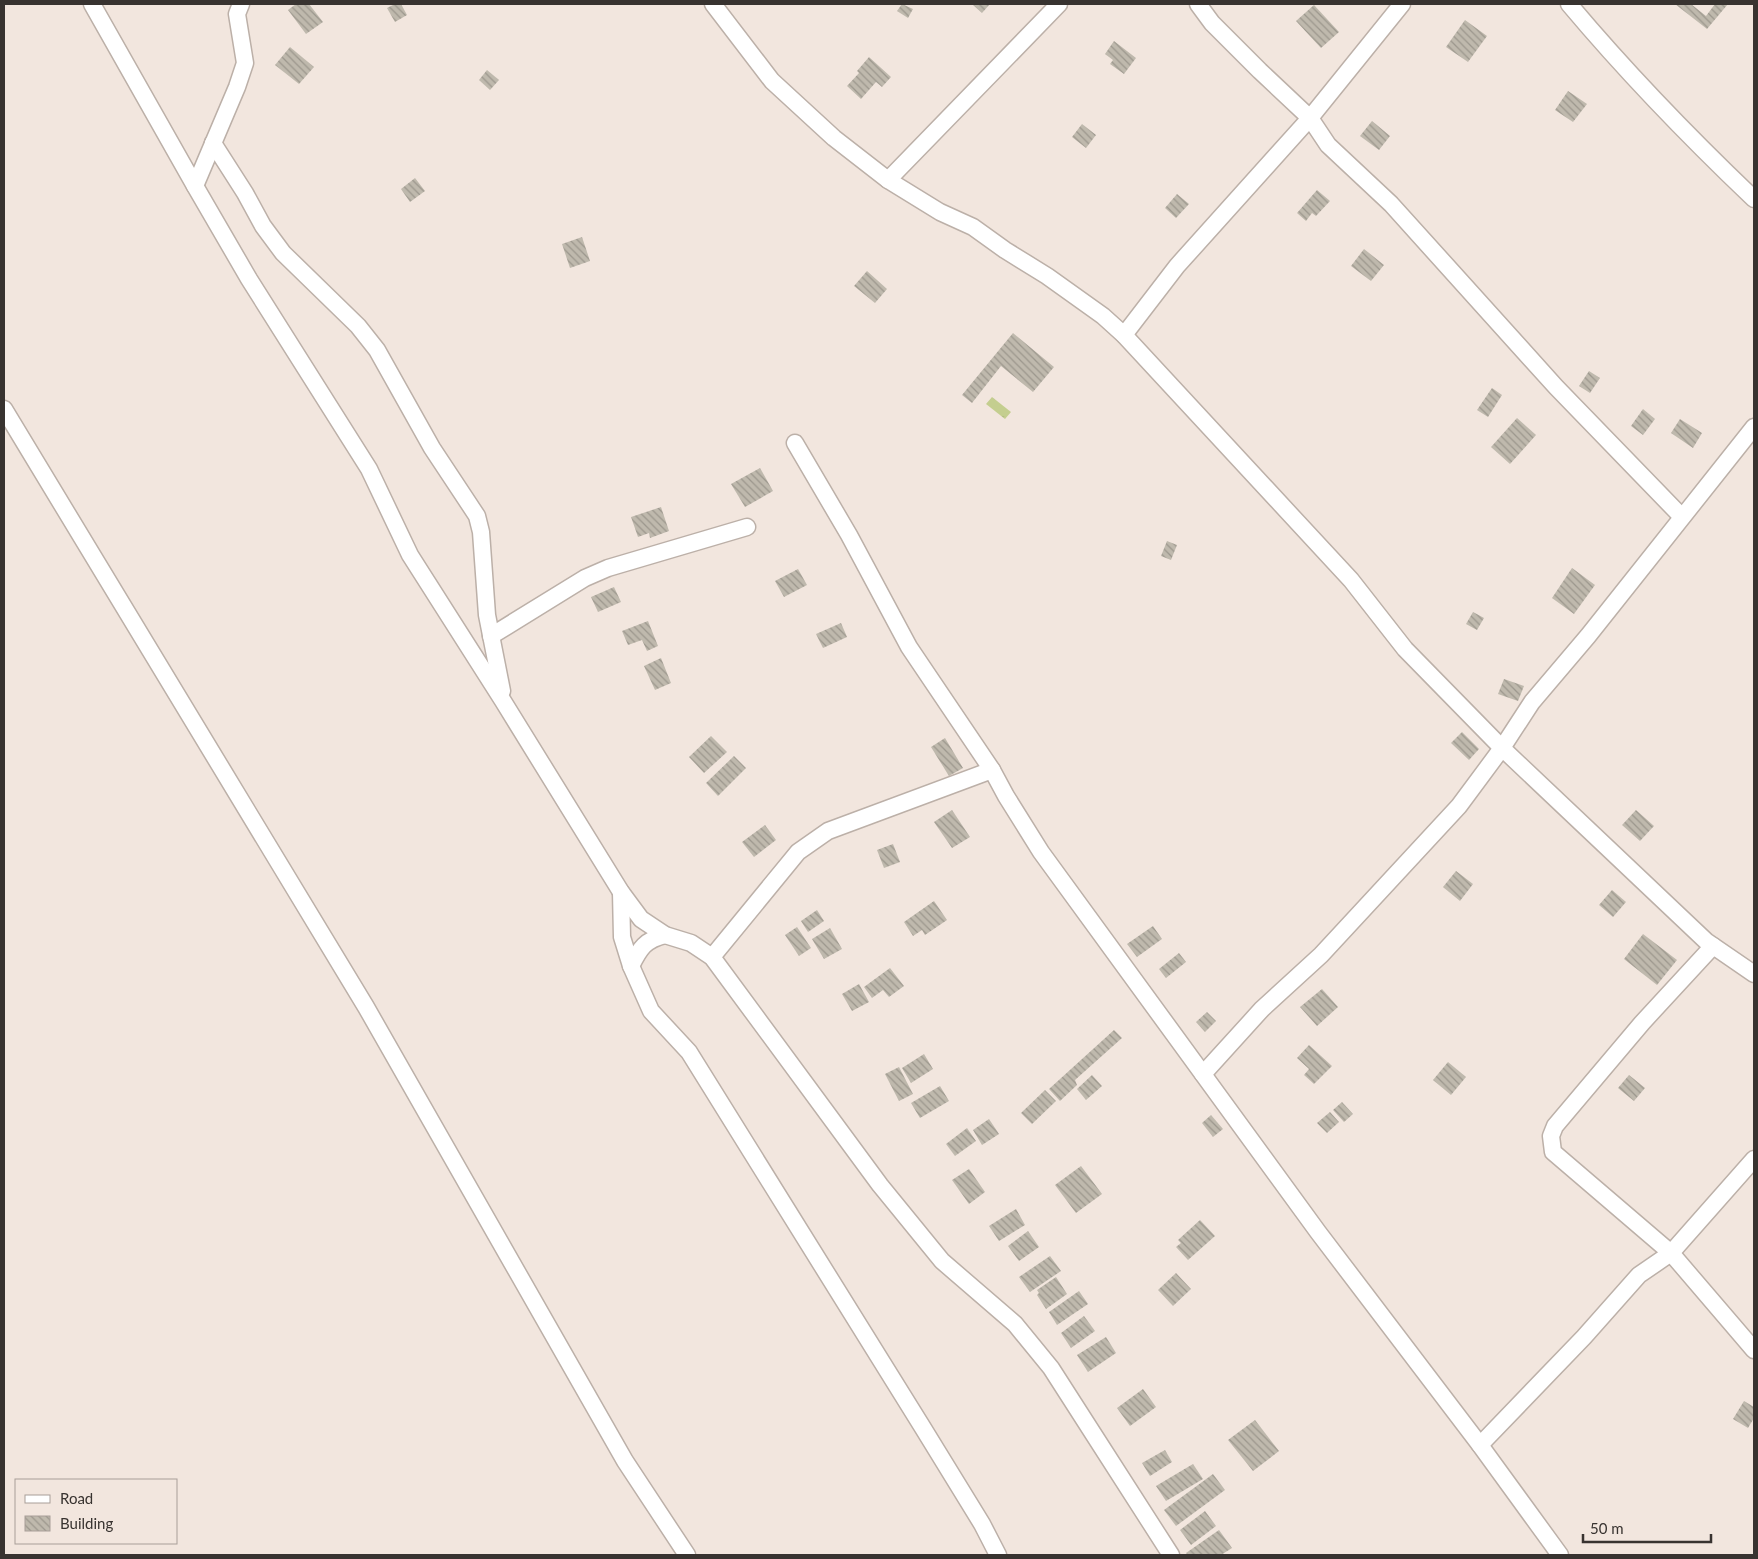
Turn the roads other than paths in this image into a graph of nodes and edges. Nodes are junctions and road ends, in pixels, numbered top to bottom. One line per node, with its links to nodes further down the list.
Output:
1 (92, 4): 11 (street)
2 (240, 4): 9 (street)
3 (713, 4): 10 (street)
4 (1059, 4): 10 (street)
5 (1198, 4): 8 (street)
6 (1402, 4): 8 (street)
7 (1569, 4): 12 (street)
8 (1310, 118): 13 (street); 17 (street)
9 (213, 143): 11 (street); 19 (street)
10 (888, 180): 13 (street)
11 (195, 186): 20 (street)
12 (1754, 199)
13 (1124, 335): 21 (street)
14 (4, 409): 34 (street)
15 (1754, 427): 17 (street)
16 (795, 443): 22 (street)
17 (1682, 517): 21 (street)
18 (748, 527): 19 (street)
19 (491, 636): 20 (street)
20 (503, 701): 23 (street)
21 (1502, 748): 25 (street); 29 (street)
22 (992, 770): 26 (street); 29 (street)
23 (621, 892): 24 (street); 27 (street)
24 (666, 935): 26 (street); 27 (street)
25 (1713, 946): 28 (street); 31 (street)
26 (712, 957): 36 (street)
27 (631, 966): 35 (street)
28 (1754, 974)
29 (1204, 1074): 33 (street)
30 (1754, 1159): 31 (street)
31 (1671, 1253): 32 (street); 33 (street)
32 (1754, 1350)
33 (1480, 1445): 37 (street)
34 (687, 1555)
35 (998, 1555)
36 (1171, 1555)
37 (1560, 1555)

